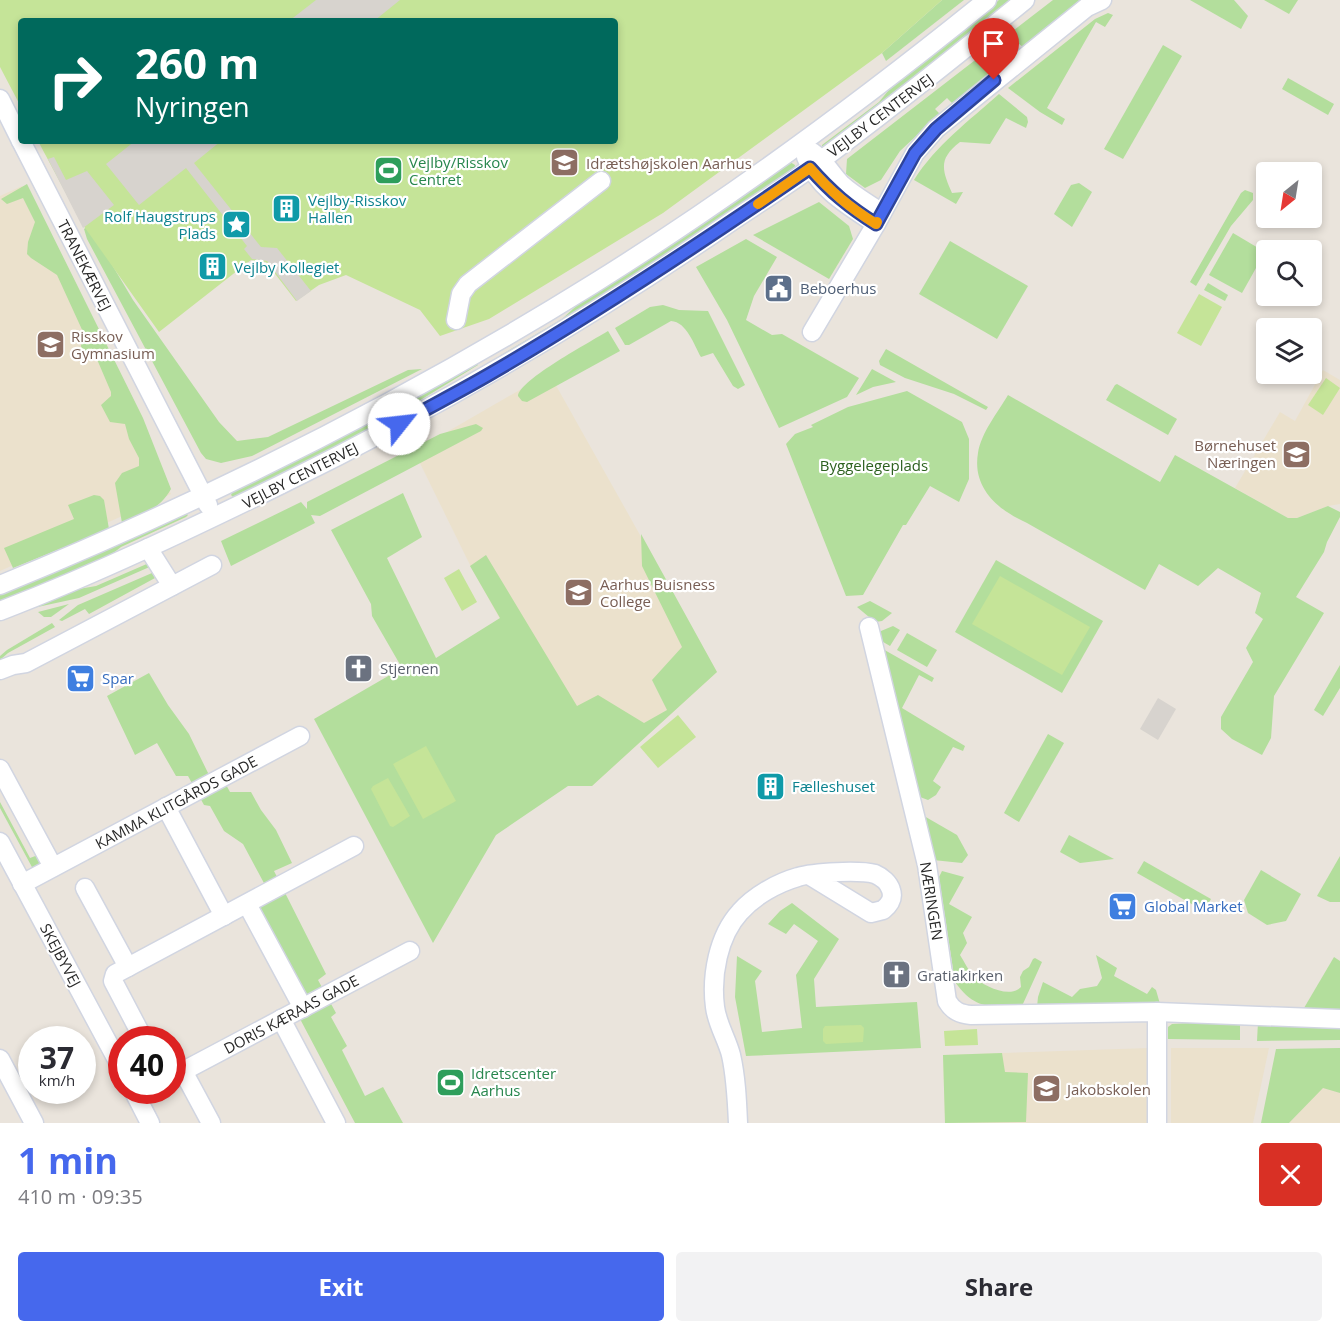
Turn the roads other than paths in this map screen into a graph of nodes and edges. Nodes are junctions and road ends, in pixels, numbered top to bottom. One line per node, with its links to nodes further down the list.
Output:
1 (987, 0): 7 (street, VEJLBY CENTERVEJ)
2 (1025, 0): 8 (street, VEJLBY CENTERVEJ)
3 (1102, 0): 10 (street)
4 (0, 99): 5 (street, TRANEKÆRVEJ)
5 (18, 135)
6 (23, 144): 13 (street, TRANEKÆRVEJ)
7 (801, 144): 8 (street); 13 (street, VEJLBY CENTERVEJ)
8 (816, 164): 10 (street); 14 (street, VEJLBY CENTERVEJ)
9 (601, 181): 11 (street)
10 (879, 218): 12 (street)
11 (456, 320)
12 (812, 332)
13 (203, 496): 14 (street, TRANEKÆRVEJ); 17 (street, VEJLBY CENTERVEJ)
14 (215, 517): 15 (street, VEJLBY CENTERVEJ)
15 (148, 549): 18 (street); 19 (street, VEJLBY CENTERVEJ)
16 (212, 565): 18 (street)
17 (0, 585)
18 (172, 586): 21 (street)
19 (0, 610)
20 (869, 627): 36 (street, NÆRINGEN)
21 (0, 670)
22 (300, 736): 24 (street, KAMMA KLITGÅRDS GADE)
23 (0, 769): 27 (street)
24 (166, 807): 27 (street, KAMMA KLITGÅRDS GADE); 32 (street)
25 (0, 842): 29 (street, SKEJBYVEJ)
26 (354, 846): 31 (street)
27 (53, 867): 29 (street, KAMMA KLITGÅRDS GADE)
28 (809, 875): 49 (street)
29 (22, 884): 40 (street, SKEJBYVEJ)
30 (85, 888): 34 (street)
31 (247, 904): 32 (street); 35 (street)
32 (224, 916): 34 (street)
33 (410, 951): 35 (street, DORIS KÆRAAS GADE)
34 (128, 967): 39 (street)
35 (303, 1008): 38 (street, DORIS KÆRAAS GADE)
36 (1157, 1012): 37 (street, NÆRINGEN); 50 (street)
37 (1340, 1018)
38 (281, 1019): 42 (street, DORIS KÆRAAS GADE); 48 (street)
39 (137, 1026)
40 (108, 1043)
41 (0, 1059): 45 (street)
42 (186, 1070)
43 (186, 1086): 47 (street)
44 (140, 1104): 46 (street)
45 (34, 1123)
46 (150, 1123)
47 (211, 1123)
48 (336, 1123)
49 (738, 1123)
50 (1157, 1123)

